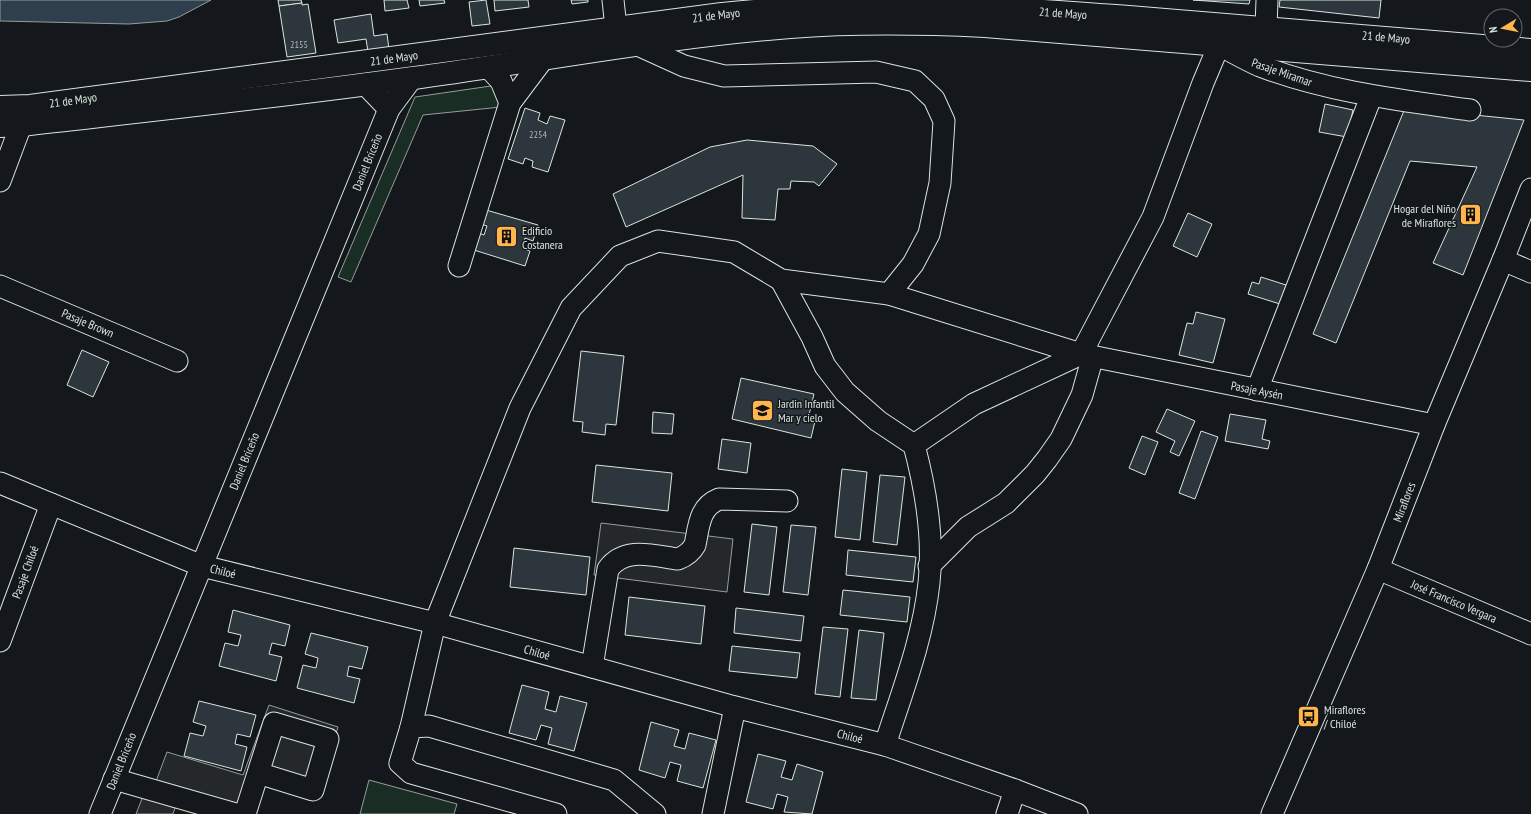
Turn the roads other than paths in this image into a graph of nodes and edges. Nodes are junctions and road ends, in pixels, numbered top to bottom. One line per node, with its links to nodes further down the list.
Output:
1 (616, 0): 4 (street)
2 (1267, 0): 3 (street)
3 (1266, 27): 4 (main road, 21 de Mayo); 7 (main road, 21 de Mayo)
4 (616, 28): 15 (main road, 21 de Mayo)
5 (1219, 45): 6 (main road, 21 de Mayo); 10 (main road, 21 de Mayo); 13 (street, Pasaje Miramar); 27 (street)
6 (640, 46): 8 (main road, 21 de Mayo); 26 (street)
7 (1531, 50)
8 (543, 59): 9 (main road, 21 de Mayo); 14 (street)
9 (488, 67): 11 (main road, 21 de Mayo); 14 (street)
10 (1531, 70)
11 (412, 78): 12 (main road, 21 de Mayo); 16 (street, Daniel Briceño)
12 (365, 84): 16 (street); 18 (main road, 21 de Mayo)
13 (1371, 97): 17 (street, Pasaje Miramar); 29 (street)
14 (510, 103): 22 (street)
15 (0, 107)
16 (389, 109): 35 (street, Daniel Briceño)
17 (1470, 110)
18 (10, 125): 19 (street)
19 (0, 181)
20 (1531, 188): 21 (street, Miraflores)
21 (1503, 260): 23 (street); 30 (street, Miraflores)
22 (459, 266)
23 (1531, 272)
24 (781, 280): 26 (street, Pasaje Aysén); 31 (street); 38 (street)
25 (0, 286): 28 (street, Pasaje Brown)
26 (889, 294): 27 (street, Pasaje Aysén)
27 (1087, 355): 29 (street, Pasaje Aysén); 31 (street); 36 (street)
28 (177, 361)
29 (1257, 390): 30 (street, Pasaje Aysén)
30 (1434, 425): 37 (street, Miraflores)
31 (914, 445): 36 (street)
32 (0, 483): 34 (street, Chiloé)
33 (787, 501): 41 (street)
34 (51, 504): 35 (street, Chiloé); 40 (street, Pasaje Chiloé)
35 (202, 566): 38 (street, Chiloé); 46 (street, Daniel Briceño)
36 (929, 566): 44 (street)
37 (1378, 569): 39 (street, José Francisco Vergara); 56 (street, Miraflores)
38 (435, 623): 41 (street, Chiloé); 43 (street)
39 (1531, 634)
40 (0, 641)
41 (592, 667): 42 (street, Chiloé)
42 (736, 707): 44 (street, Chiloé); 53 (street)
43 (411, 726): 51 (street); 52 (street)
44 (885, 745): 47 (street, Chiloé)
45 (258, 773): 50 (street)
46 (114, 779): 48 (street, Daniel Briceño); 49 (street)
47 (1015, 790): 54 (street); 55 (street, Chiloé)
48 (100, 814)
49 (236, 814)
50 (245, 814)
51 (556, 814)
52 (655, 814)
53 (714, 814)
54 (1007, 814)
55 (1077, 814)
56 (1272, 814)

